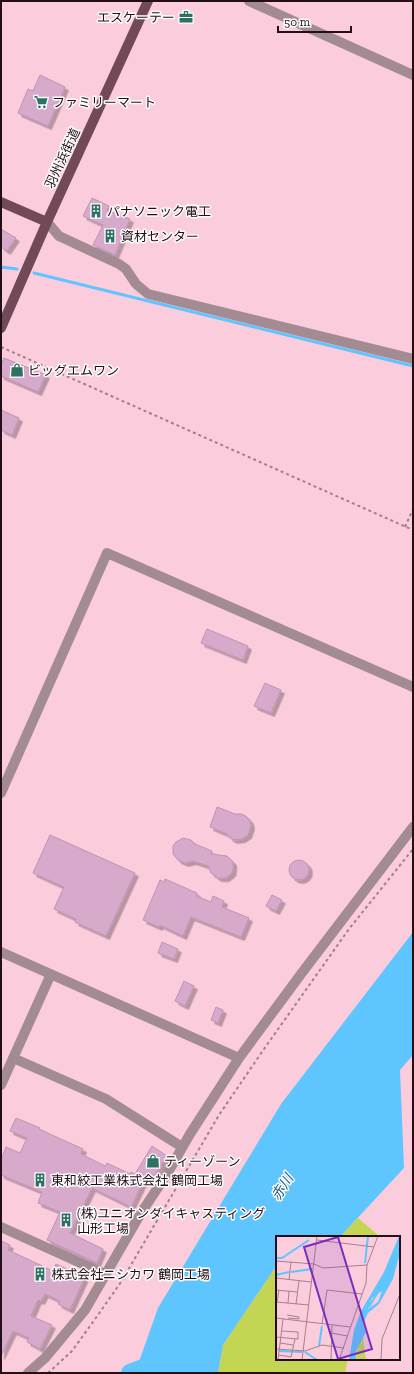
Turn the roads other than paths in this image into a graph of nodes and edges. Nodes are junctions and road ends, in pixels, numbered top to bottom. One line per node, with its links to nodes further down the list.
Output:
1 (148, 1): 5 (main road, 羽州浜街道)
2 (249, 1): 3 (street)
3 (413, 75)
4 (1, 202): 5 (main road)
5 (47, 222): 6 (main road, 羽州浜街道); 7 (street)
6 (1, 328)
7 (413, 360)
8 (413, 687): 9 (street)
9 (1, 793)
10 (413, 827): 14 (street)
11 (1, 952): 12 (street)
12 (51, 974): 13 (street); 14 (street)
13 (13, 1058): 15 (street); 16 (street)
14 (239, 1058): 16 (street)
15 (1, 1085)
16 (182, 1147): 18 (street)
17 (1, 1227): 18 (street)
18 (105, 1274): 19 (street)
19 (28, 1373)

